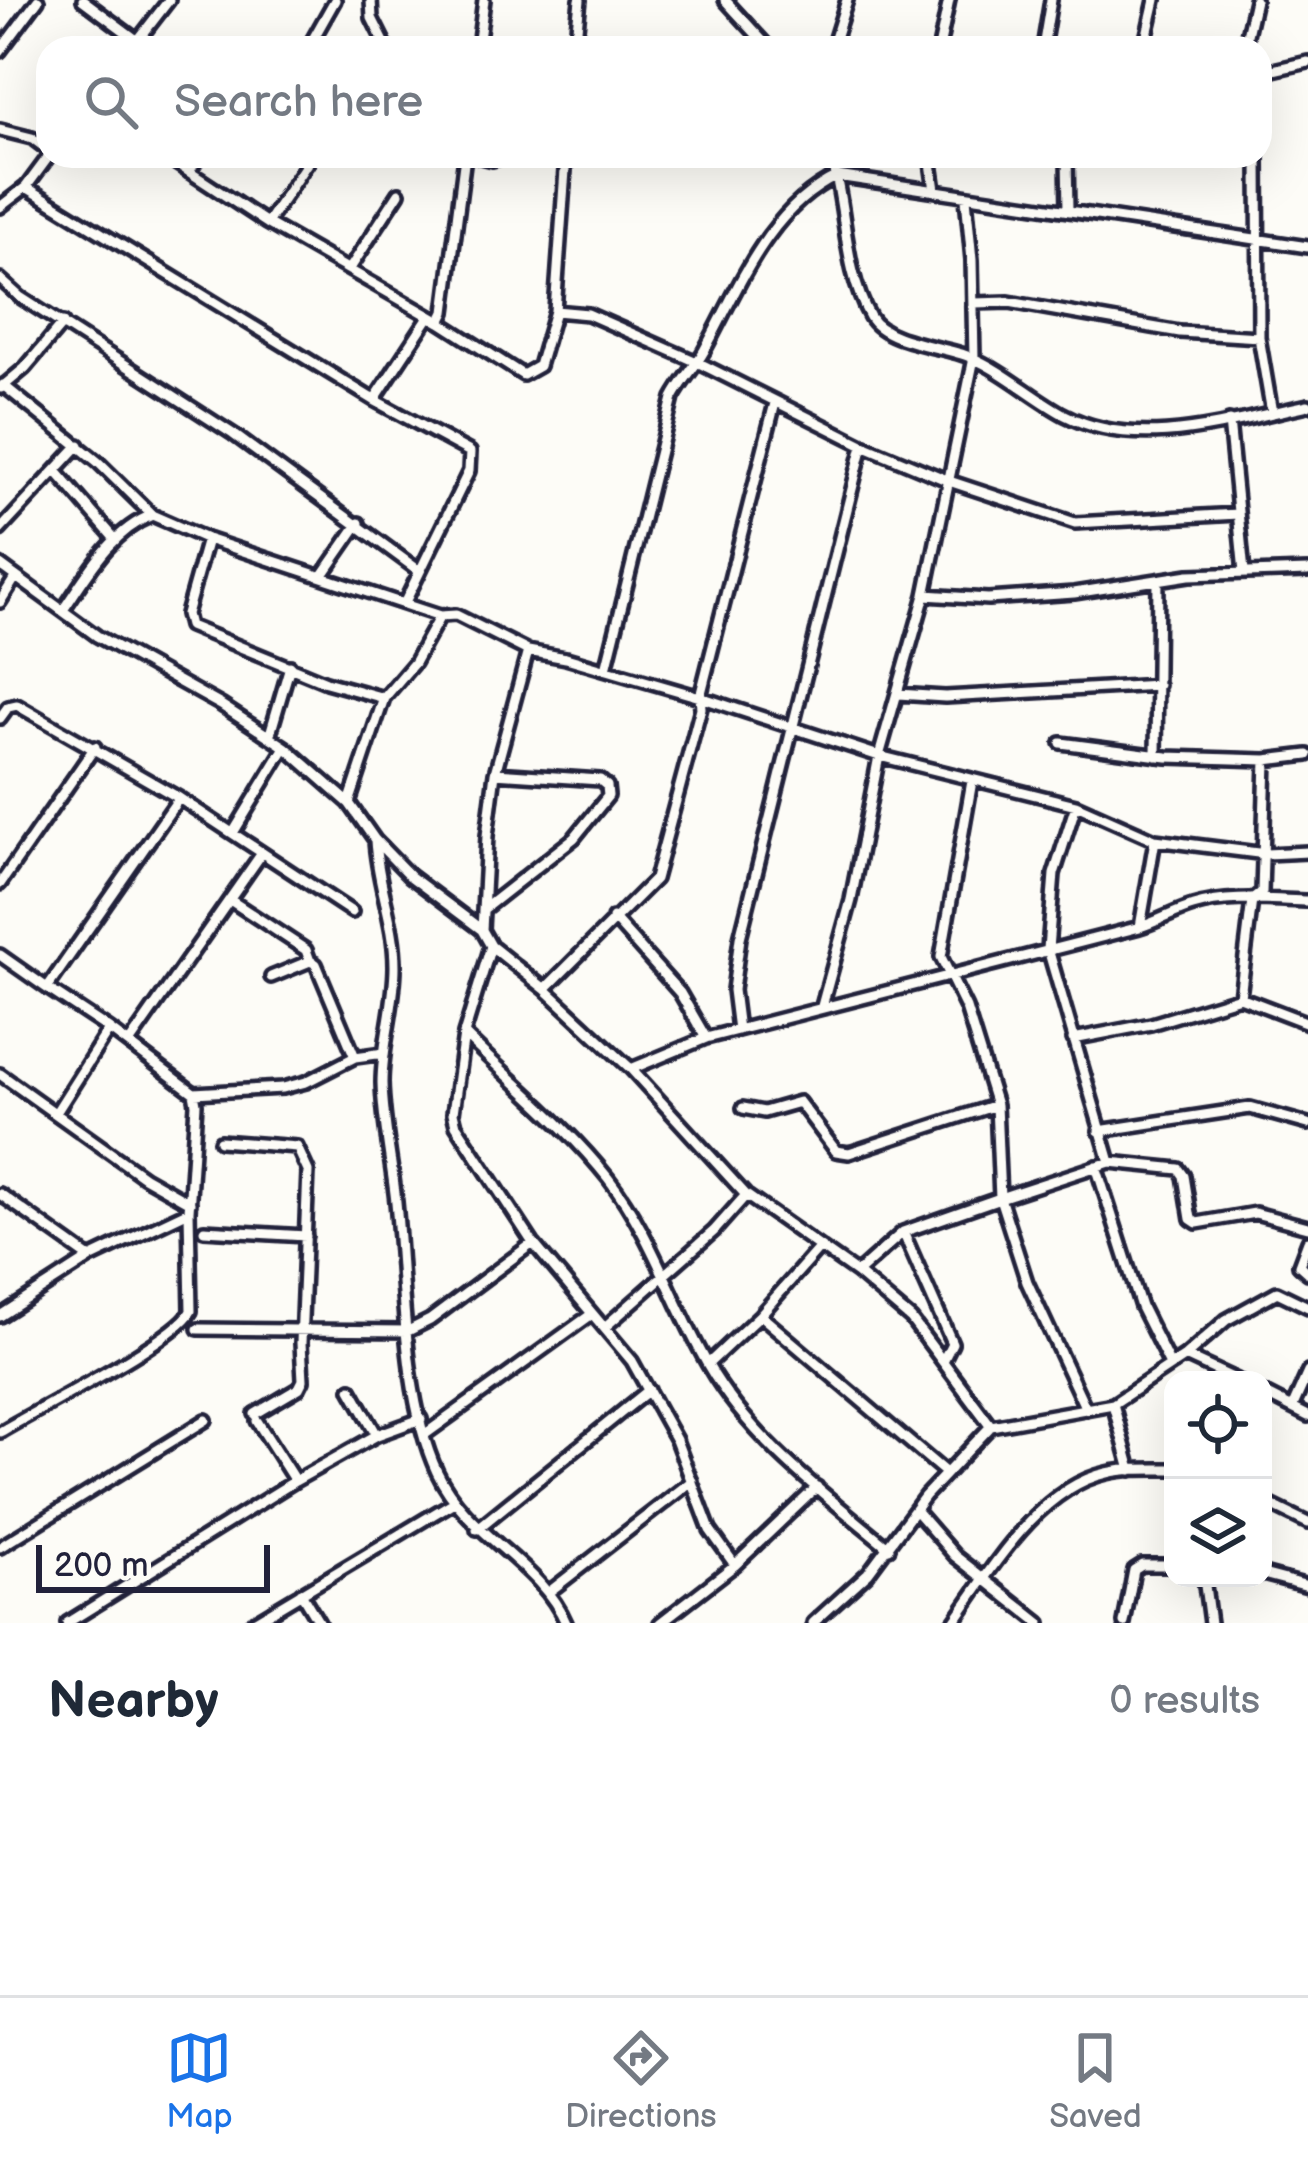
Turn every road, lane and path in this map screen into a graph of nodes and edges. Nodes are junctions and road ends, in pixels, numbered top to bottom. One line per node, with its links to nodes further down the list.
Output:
1 (38, 0): 28 (street)
2 (83, 0): 16 (street)
3 (169, 0): 17 (street)
4 (335, 0): 18 (street)
5 (371, 0): 19 (street)
6 (484, 0): 20 (street)
7 (580, 0): 21 (street)
8 (725, 0): 15 (street)
9 (745, 0): 15 (street)
10 (847, 0): 23 (street)
11 (950, 0): 24 (street)
12 (1052, 0): 25 (street)
13 (1154, 0): 26 (street)
14 (1255, 0): 27 (street)
15 (739, 16): 22 (street)
16 (126, 36)
17 (141, 36)
18 (315, 36)
19 (381, 36)
20 (480, 36)
21 (576, 36)
22 (758, 36)
23 (836, 36)
24 (942, 36)
25 (1045, 36)
26 (1146, 36)
27 (1247, 36)
28 (0, 51)
29 (1308, 62): 30 (street)
30 (1272, 70)
31 (0, 130): 32 (street)
32 (36, 142)
33 (38, 168): 45 (street)
34 (183, 168): 43 (street)
35 (192, 168): 43 (street)
36 (304, 168): 51 (street)
37 (463, 168): 60 (street)
38 (565, 168): 57 (street)
39 (835, 168): 44 (street)
40 (932, 168): 46 (street)
41 (1067, 168): 50 (street)
42 (1258, 168): 52 (street)
43 (189, 172): 51 (street)
44 (837, 176): 46 (street); 62 (street); 63 (street)
45 (26, 187): 49 (street); 65 (street)
46 (935, 190): 48 (street)
47 (399, 193): 54 (street)
48 (966, 198): 50 (street); 56 (street)
49 (0, 207)
50 (1068, 210): 52 (street)
51 (267, 223): 54 (street)
52 (1257, 239): 53 (street); 61 (street)
53 (1308, 247)
54 (349, 270): 58 (street)
55 (0, 279): 59 (street)
56 (974, 303): 61 (street); 62 (street)
57 (555, 311): 60 (street); 63 (street)
58 (428, 318): 60 (street); 65 (street)
59 (63, 322): 64 (street); 76 (street)
60 (440, 322)
61 (1258, 337): 68 (street)
62 (974, 358): 69 (street); 73 (street)
63 (698, 362): 66 (street); 94 (street)
64 (1, 387): 70 (street)
65 (374, 400): 81 (street)
66 (775, 403): 71 (street); 97 (street)
67 (1308, 405): 68 (street)
68 (1272, 412): 69 (street)
69 (1229, 421): 74 (street)
70 (79, 445): 72 (street); 75 (street)
71 (863, 445): 73 (street); 100 (street)
72 (56, 471): 77 (street); 78 (street)
73 (949, 482): 74 (street); 87 (street)
74 (1238, 514): 83 (street)
75 (152, 515): 78 (street); 79 (street)
76 (359, 524): 81 (street); 84 (street)
77 (0, 530)
78 (116, 539): 90 (street)
79 (207, 539): 84 (street); 93 (street)
80 (0, 566): 85 (street)
81 (418, 570): 89 (street)
82 (1308, 571): 83 (street)
83 (1244, 572): 86 (street)
84 (323, 575): 89 (street)
85 (15, 578): 88 (street); 90 (street)
86 (1158, 580): 87 (street); 95 (street)
87 (926, 596): 96 (street)
88 (0, 602)
89 (405, 602): 91 (street)
90 (63, 610): 101 (street)
91 (440, 616): 92 (street); 98 (street)
92 (528, 652): 94 (street); 109 (street)
93 (290, 666): 98 (street); 101 (street)
94 (606, 669): 97 (street)
95 (1158, 685): 96 (street); 107 (street)
96 (898, 694): 106 (street)
97 (700, 697): 100 (street); 126 (street)
98 (384, 698): 112 (street)
99 (0, 718): 103 (street)
100 (791, 730): 106 (street); 141 (street)
101 (270, 734): 104 (street)
102 (1061, 743): 107 (street)
103 (95, 747): 111 (street); 120 (street)
104 (285, 747): 112 (street); 114 (street)
105 (1308, 755): 108 (street)
106 (879, 756): 110 (street); 138 (street)
107 (1156, 756): 108 (street)
108 (1266, 760): 119 (street)
109 (495, 773): 124 (street); 124 (street)
110 (972, 782): 113 (street); 133 (street)
111 (179, 798): 114 (street); 135 (street)
112 (349, 803): 115 (street)
113 (1076, 805): 116 (street); 130 (street)
114 (233, 833): 118 (street)
115 (375, 840): 128 (street); 146 (street)
116 (1155, 840): 119 (street); 127 (street)
117 (1308, 852): 119 (street)
118 (262, 853): 121 (street); 125 (street)
119 (1266, 854): 122 (street)
120 (0, 884)
121 (230, 900): 132 (street); 145 (street)
122 (1252, 900): 123 (street); 127 (street); 137 (street)
123 (1308, 901)
124 (485, 908): 128 (street)
125 (352, 912)
126 (613, 918): 136 (street); 143 (street)
127 (1140, 927): 130 (street)
128 (482, 931): 129 (street)
129 (491, 946): 136 (street); 142 (street)
130 (1048, 949): 133 (street); 144 (street)
131 (0, 955): 135 (street)
132 (310, 961): 134 (street); 147 (street)
133 (948, 976): 138 (street); 151 (street)
134 (271, 977)
135 (47, 988): 140 (street)
136 (545, 989): 148 (street)
137 (1240, 997): 139 (street); 144 (street)
138 (822, 1006): 141 (street)
139 (1308, 1023)
140 (109, 1029): 145 (street); 153 (street)
141 (738, 1030): 143 (street)
142 (464, 1034): 168 (street); 173 (street)
143 (706, 1038): 148 (street)
144 (1073, 1039): 155 (street)
145 (130, 1042): 150 (street)
146 (384, 1053): 147 (street); 181 (street)
147 (355, 1057): 150 (street)
148 (631, 1070): 160 (street)
149 (2, 1080): 153 (street)
150 (194, 1094): 162 (street)
151 (996, 1106): 152 (street); 161 (street)
152 (743, 1108)
153 (57, 1111): 162 (street)
154 (1308, 1124): 155 (street)
155 (1099, 1131): 157 (street)
156 (220, 1141): 166 (street)
157 (1110, 1162): 158 (street); 163 (street)
158 (1096, 1166): 161 (street); 185 (street)
159 (0, 1194): 170 (street)
160 (746, 1195): 169 (street); 173 (street)
161 (1000, 1198): 165 (street); 193 (street)
162 (189, 1207): 170 (street); 198 (street)
163 (1308, 1227)
164 (204, 1230): 166 (street)
165 (903, 1232): 171 (street); 183 (street)
166 (307, 1236): 180 (street)
167 (1308, 1241): 172 (street)
168 (532, 1243): 175 (street); 181 (street)
169 (820, 1247): 171 (street); 176 (street)
170 (90, 1258): 177 (street)
171 (857, 1273): 183 (street)
172 (1308, 1273)
173 (663, 1276): 178 (street); 184 (street)
174 (1308, 1307): 182 (street)
175 (592, 1314): 178 (street); 200 (street)
176 (760, 1315): 184 (street); 203 (street)
177 (0, 1316)
178 (606, 1326): 189 (street)
179 (198, 1329): 180 (street)
180 (304, 1330): 181 (street); 204 (street)
181 (408, 1331): 195 (street)
182 (1185, 1356): 185 (street); 186 (street)
183 (943, 1361): 197 (street)
184 (708, 1364): 206 (street)
185 (1169, 1364): 191 (street)
186 (1218, 1371)
187 (1308, 1372): 192 (street)
188 (351, 1389): 199 (street)
189 (649, 1390): 205 (street); 211 (street)
190 (1272, 1398): 192 (street)
191 (1113, 1404): 193 (street); 202 (street)
192 (1292, 1408): 194 (street)
193 (1087, 1409): 197 (street)
194 (1308, 1416)
195 (421, 1419): 199 (street); 200 (street)
196 (206, 1420): 212 (street)
197 (991, 1426): 203 (street)
198 (2, 1427)
199 (376, 1435): 204 (street)
200 (424, 1435): 207 (street)
201 (1164, 1469): 202 (street)
202 (1131, 1470): 217 (street)
203 (946, 1473): 209 (street)
204 (295, 1481): 222 (street)
205 (692, 1481): 214 (street); 220 (street)
206 (817, 1487): 213 (street); 214 (street)
207 (454, 1502): 211 (street); 221 (street)
208 (1272, 1505): 210 (street)
209 (915, 1510): 213 (street); 217 (street)
210 (1308, 1522)
211 (477, 1528): 220 (street)
212 (0, 1547)
213 (889, 1548): 227 (street)
214 (736, 1565): 226 (street)
215 (1164, 1565): 230 (street)
216 (1272, 1576): 218 (street)
217 (984, 1579): 228 (street); 229 (street)
218 (1308, 1586)
219 (1205, 1587): 231 (street)
220 (549, 1592): 225 (street)
221 (301, 1593): 223 (street); 224 (street)
222 (67, 1623)
223 (252, 1623)
224 (319, 1623)
225 (566, 1623)
226 (660, 1623)
227 (813, 1623)
228 (953, 1623)
229 (1040, 1623)
230 (1124, 1623)
231 (1210, 1623)

